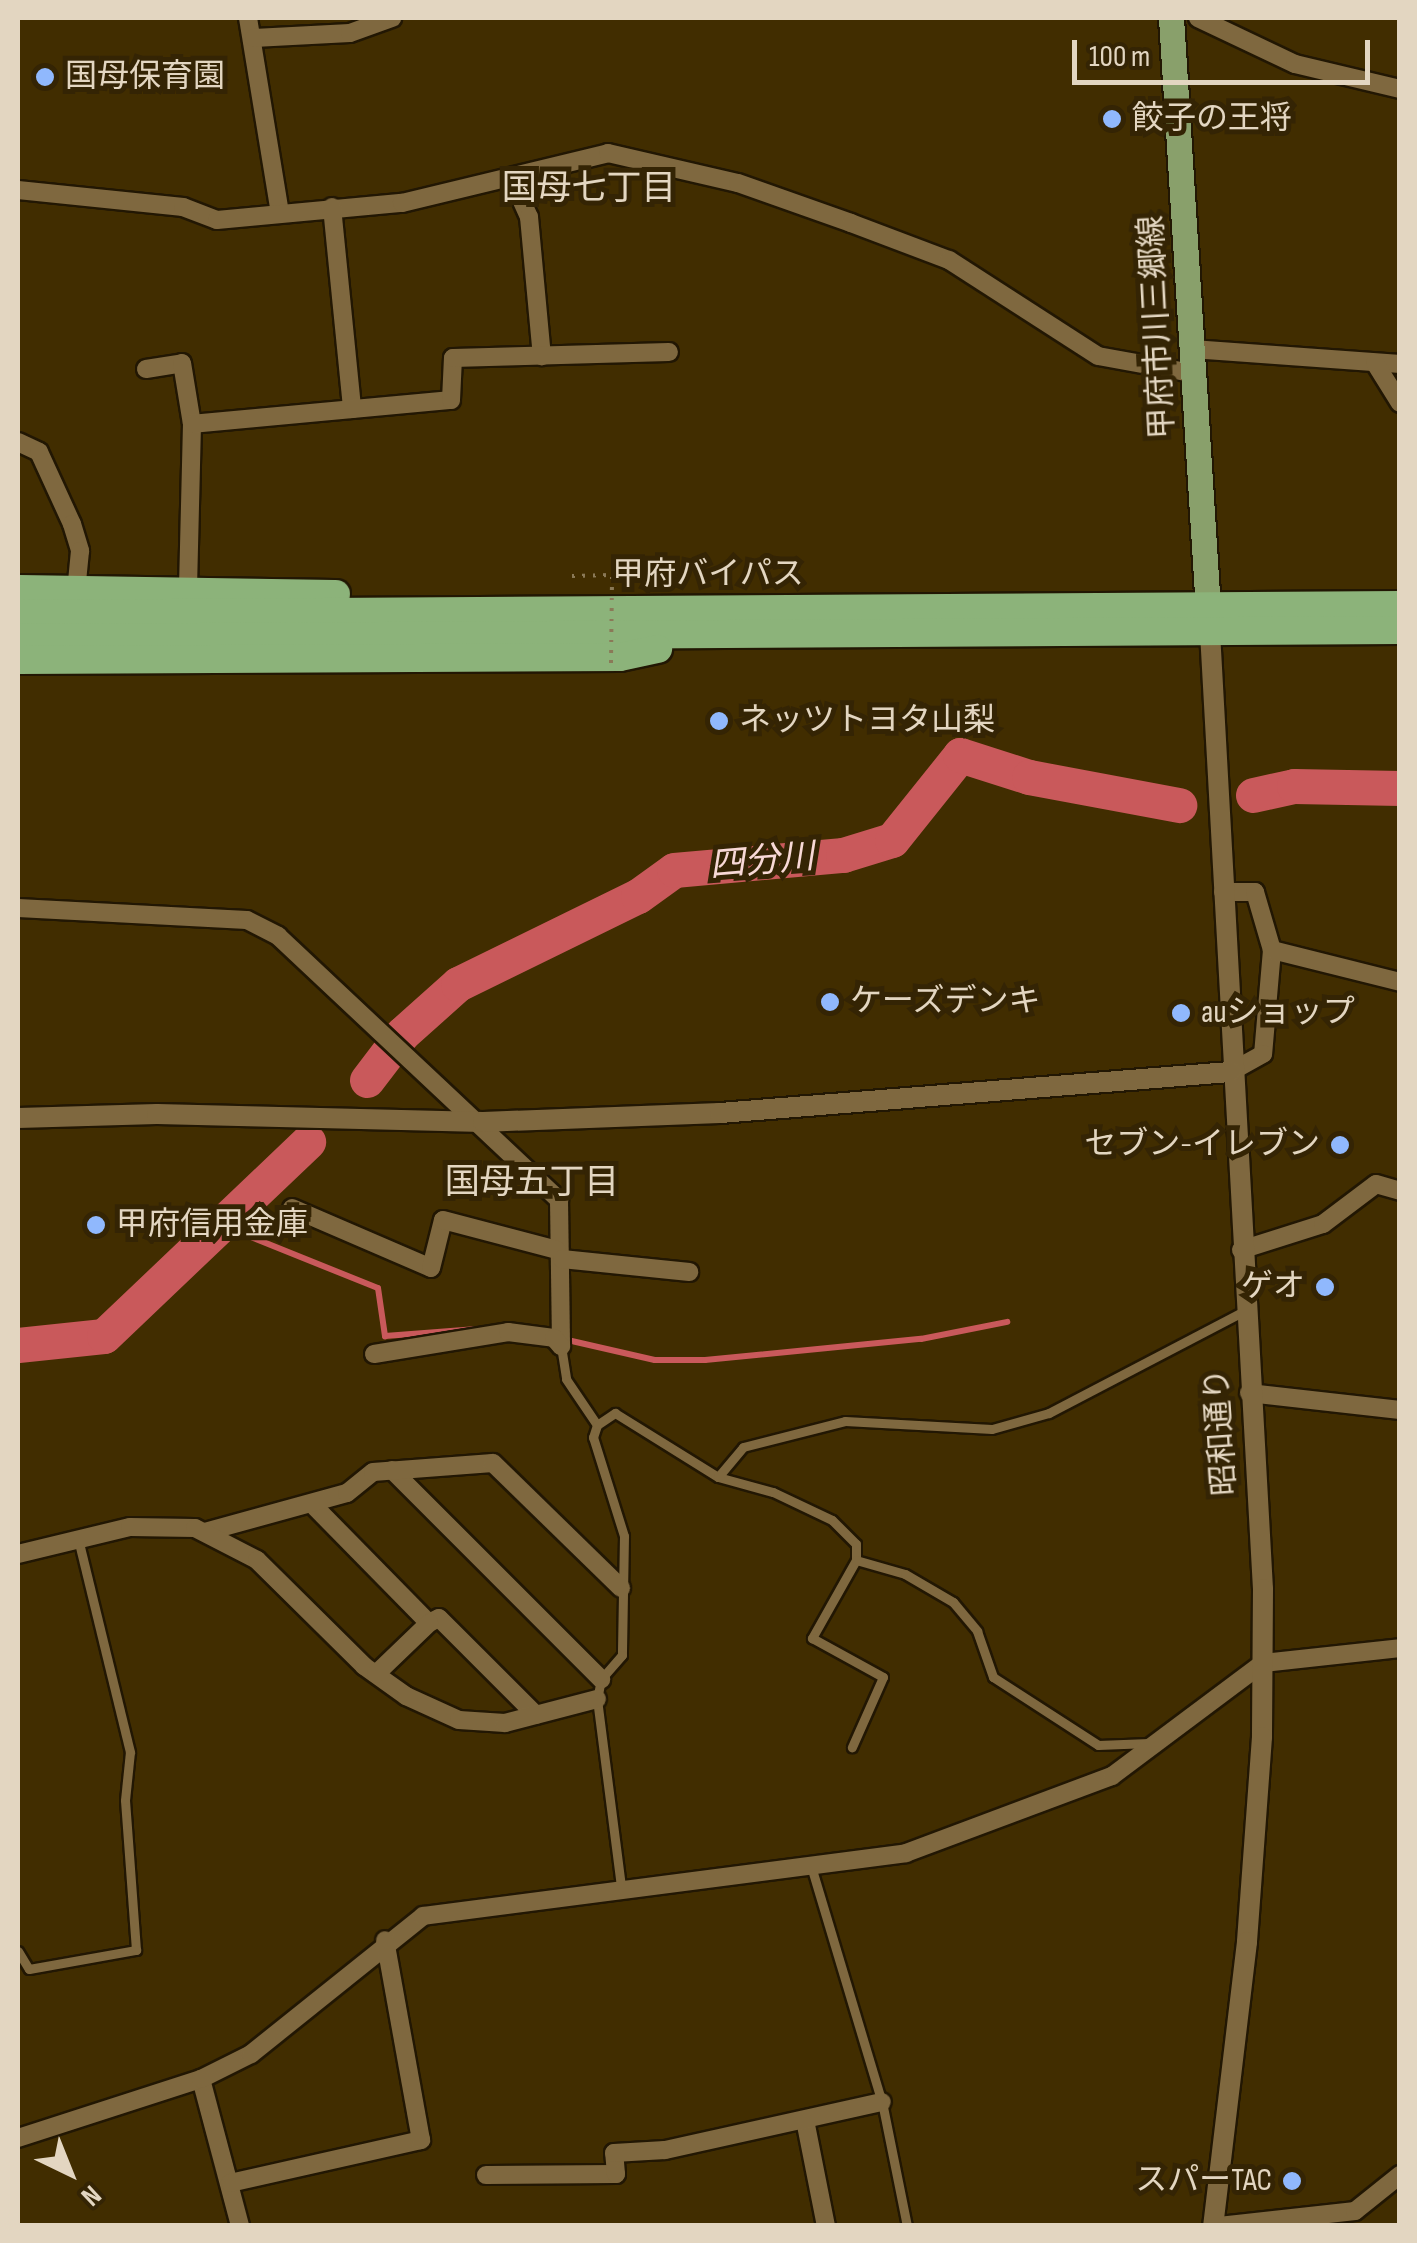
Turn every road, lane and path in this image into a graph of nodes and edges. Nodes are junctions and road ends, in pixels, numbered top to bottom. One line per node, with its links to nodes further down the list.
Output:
1 (248, 18): 5 (street)
2 (392, 18): 5 (street)
3 (1171, 18): 13 (main road, 甲府市川三郷線)
4 (1198, 18): 6 (street)
5 (254, 38): 10 (street)
6 (1400, 90)
7 (512, 179): 9 (street); 12 (street); 13 (street)
8 (18, 190): 10 (street)
9 (332, 207): 10 (street); 18 (street)
10 (280, 214)
11 (669, 352): 12 (street)
12 (542, 356): 18 (street)
13 (1192, 361): 14 (street); 27 (main road, 甲府市川三郷線)
14 (1376, 364): 15 (street); 17 (street)
15 (1400, 364)
16 (146, 369): 19 (street)
17 (1400, 403)
18 (352, 410): 19 (street)
19 (192, 424): 23 (street)
20 (18, 442): 24 (street)
21 (572, 576): 33 (path, bridge)
22 (18, 589): 24 (highway)
23 (188, 590): 24 (highway); 29 (highway)
24 (76, 592)
25 (1400, 606): 27 (highway, 甲府バイパス)
26 (18, 614): 28 (highway, 甲府バイパス)
27 (1209, 618): 29 (highway, 甲府バイパス); 30 (highway, 甲府バイパス); 34 (street, 昭和通り)
28 (426, 624): 29 (highway, 甲府バイパス); 31 (highway, 甲府バイパス)
29 (719, 624): 32 (highway)
30 (1400, 630)
31 (18, 638)
32 (18, 660)
33 (612, 663)
34 (1223, 892): 36 (street); 38 (street, 昭和通り)
35 (18, 908): 40 (street)
36 (1272, 950): 37 (street); 38 (street)
37 (1400, 982)
38 (1230, 1072): 40 (street); 43 (street, 昭和通り)
39 (18, 1118): 40 (street)
40 (482, 1122): 44 (street)
41 (1400, 1191): 43 (street)
42 (292, 1208): 44 (street)
43 (1242, 1250): 46 (street, 昭和通り)
44 (560, 1255): 45 (street); 47 (street)
45 (689, 1272)
46 (1244, 1311): 49 (street, 昭和通り); 53 (lane)
47 (561, 1346): 48 (street); 51 (lane)
48 (374, 1354)
49 (1249, 1393): 50 (street); 62 (street, 昭和通り)
50 (1400, 1410)
51 (597, 1425): 53 (lane); 59 (lane)
52 (392, 1470): 54 (street); 59 (street); 64 (street)
53 (718, 1477): 58 (lane)
54 (314, 1505): 55 (street); 60 (street)
55 (204, 1532): 56 (street); 63 (street)
56 (78, 1539): 57 (street); 72 (lane)
57 (18, 1554)
58 (856, 1560): 67 (lane); 68 (lane)
59 (621, 1588): 64 (lane)
60 (429, 1622): 63 (street); 66 (street)
61 (1400, 1648): 62 (street)
62 (1263, 1663): 67 (street); 83 (street, 昭和通り)
63 (376, 1674): 66 (street)
64 (601, 1679): 65 (lane)
65 (597, 1700): 66 (street); 70 (lane)
66 (536, 1714)
67 (1162, 1743): 69 (street)
68 (852, 1746)
69 (811, 1866): 70 (street); 74 (lane)
70 (620, 1888): 71 (street)
71 (385, 1940): 73 (street); 79 (street)
72 (18, 1951)
73 (200, 2079): 76 (street); 79 (street)
74 (882, 2102): 75 (street); 82 (lane)
75 (805, 2120): 77 (street); 81 (street)
76 (18, 2138)
77 (486, 2176)
78 (1400, 2176): 83 (street)
79 (230, 2183): 80 (street)
80 (240, 2226)
81 (826, 2226)
82 (907, 2226)
83 (1216, 2226)

